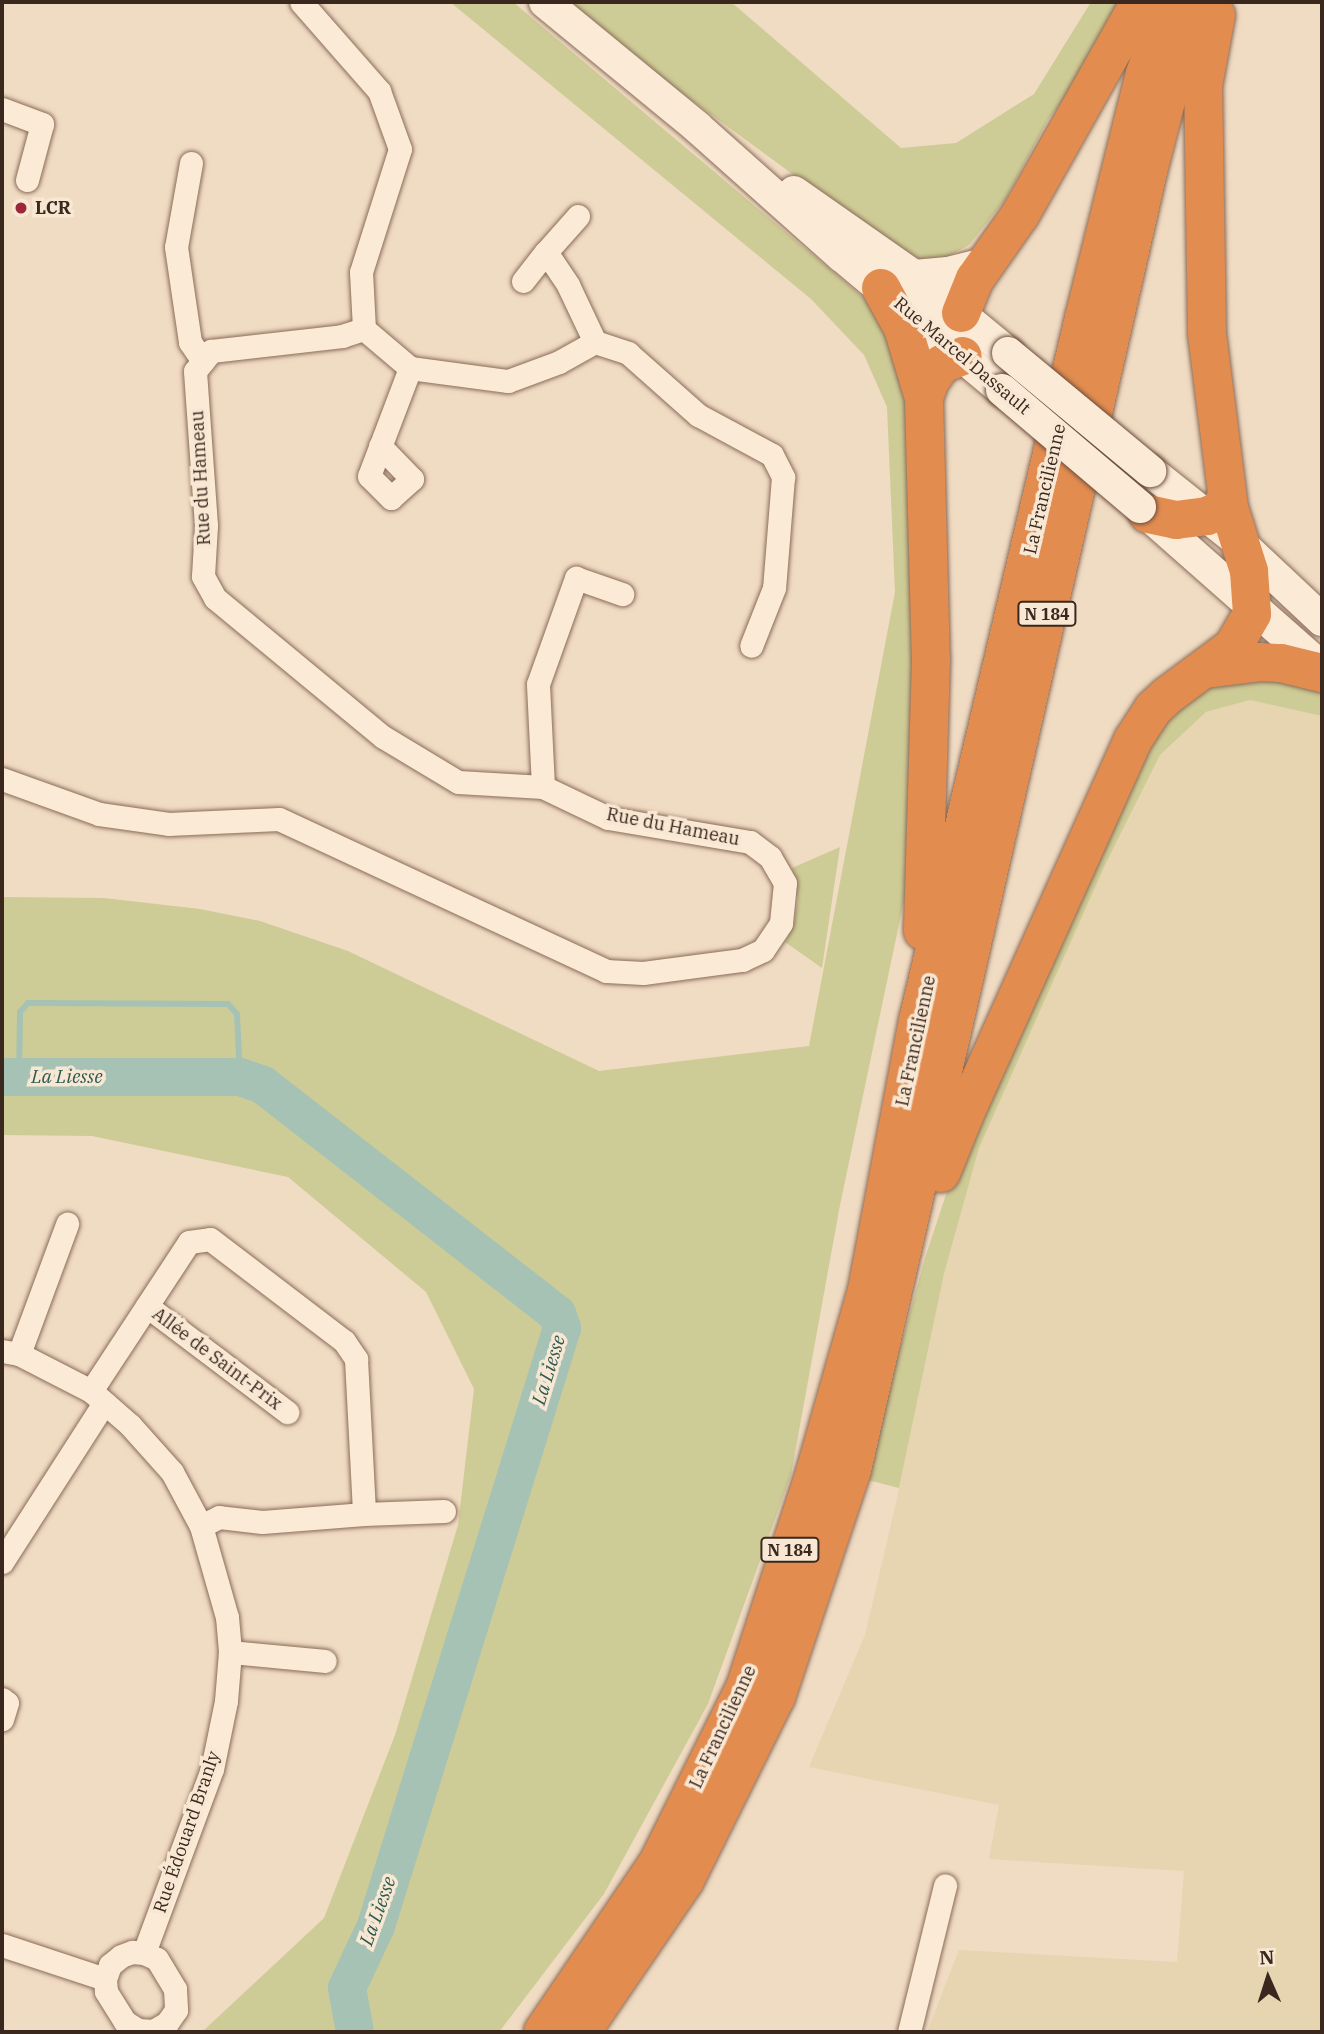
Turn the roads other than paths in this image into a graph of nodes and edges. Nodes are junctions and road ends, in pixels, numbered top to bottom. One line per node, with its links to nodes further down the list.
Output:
1 (301, 2): 16 (street)
2 (545, 2): 14 (street, Rue Marcel Dassault)
3 (1140, 2): 12 (highway)
4 (1168, 2): 34 (highway, La Francilienne / N 184)
5 (1199, 2): 36 (highway, La Francilienne / N 184)
6 (1220, 2): 23 (highway)
7 (2, 109): 9 (street)
8 (191, 163): 19 (street)
9 (27, 180)
10 (578, 216): 11 (street)
11 (546, 252): 13 (street); 17 (street)
12 (985, 264): 14 (street); 15 (highway)
13 (523, 281)
14 (897, 282): 15 (street, Rue Marcel Dassault); 18 (street, Rue Marcel Dassault); 21 (highway)
15 (961, 313): 18 (street); 23 (street, Rue Marcel Dassault, bridge)
16 (364, 329): 19 (street); 20 (street)
17 (595, 342): 20 (street); 29 (street)
18 (963, 356): 21 (highway); 24 (street, Rue Marcel Dassault, bridge)
19 (203, 361): 33 (street, Rue du Hameau)
20 (410, 368): 22 (street)
21 (924, 398): 34 (highway)
22 (380, 446)
23 (1217, 506): 24 (highway); 25 (highway)
24 (1144, 511): 27 (street, Rue Marcel Dassault)
25 (1239, 542): 27 (highway); 28 (street)
26 (622, 594): 33 (street)
27 (1252, 608): 30 (highway); 31 (street, Rue Marcel Dassault)
28 (1322, 620)
29 (751, 646)
30 (1206, 669): 31 (highway); 36 (highway)
31 (1322, 671)
32 (2, 779): 33 (street, Rue du Hameau)
33 (543, 787)
34 (918, 1021): 54 (highway, La Francilienne / N 184)
35 (67, 1224): 38 (street)
36 (908, 1229): 55 (highway, La Francilienne / N 184)
37 (147, 1306): 39 (street, Allée de Saint-Prix); 40 (street, Allée de Saint-Prix); 42 (street, Allée de Saint-Prix)
38 (10, 1352): 39 (street, Rue Édouard Branly)
39 (97, 1397): 43 (street, Rue Édouard Branly); 44 (street, Allée de Saint-Prix)
40 (287, 1412)
41 (444, 1511): 42 (street)
42 (364, 1514): 43 (street)
43 (201, 1526): 45 (street, Rue Édouard Branly)
44 (2, 1562)
45 (230, 1652): 46 (street); 51 (street, Rue Édouard Branly)
46 (325, 1661)
47 (2, 1699): 48 (street)
48 (2, 1719)
49 (945, 1885): 56 (street)
50 (2, 1945): 52 (street)
51 (144, 1953): 52 (street); 53 (street)
52 (105, 1979): 53 (street)
53 (138, 2031)
54 (543, 2032)
55 (581, 2032)
56 (909, 2032)

